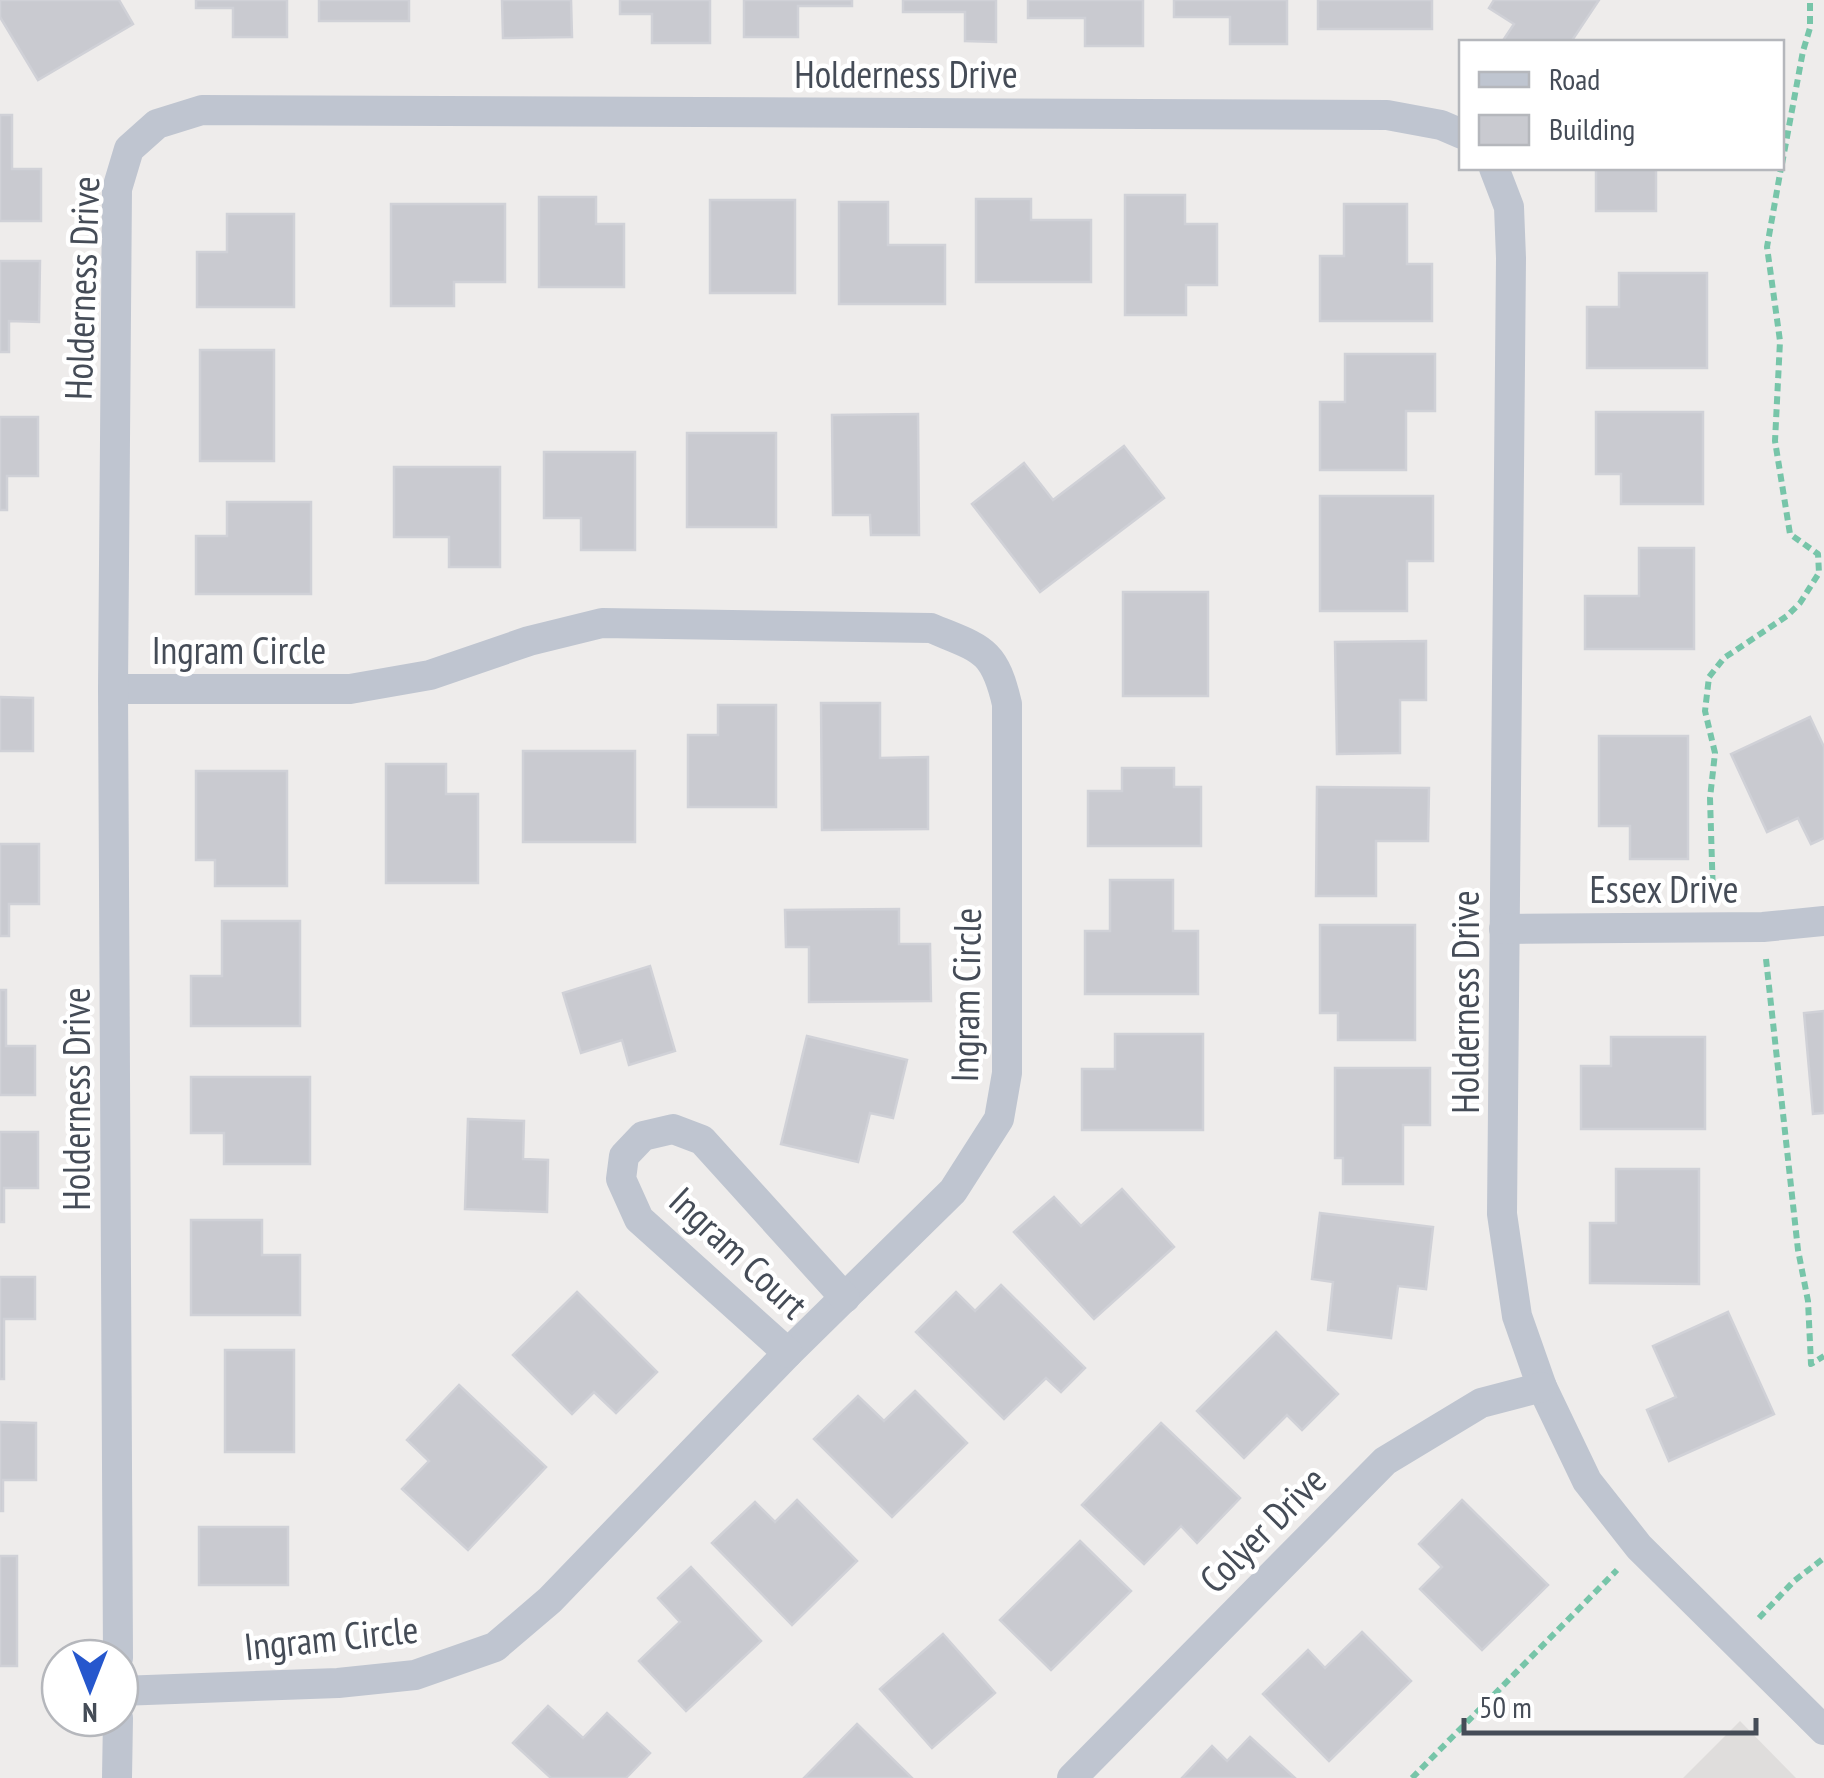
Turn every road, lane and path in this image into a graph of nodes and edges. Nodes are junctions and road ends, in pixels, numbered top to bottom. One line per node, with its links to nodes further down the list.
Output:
1 (1810, 0): 3 (path)
2 (1459, 133): 6 (street, Holderness Drive)
3 (1784, 150)
4 (1495, 170): 10 (street, Holderness Drive)
5 (1780, 170): 8 (path)
6 (113, 689): 11 (street, Ingram Circle); 17 (street, Holderness Drive)
7 (1824, 920): 9 (street, Essex Drive)
8 (1712, 927): 9 (street, Essex Drive); 10 (street, Essex Drive)
9 (1763, 927): 13 (path)
10 (1504, 929): 14 (street, Holderness Drive)
11 (845, 1298): 12 (street, Ingram Circle); 12 (street, Ingram Court)
12 (788, 1353): 19 (street, Ingram Circle)
13 (1824, 1356)
14 (1542, 1388): 15 (street, Holderness Drive); 23 (street, Colyer Drive)
15 (1638, 1547): 18 (street, Holderness Drive); 24 (path)
16 (1824, 1558): 18 (path)
17 (118, 1638)
18 (1736, 1642): 20 (street, Holderness Drive)
19 (140, 1689)
20 (1824, 1730)
21 (118, 1738): 22 (street)
22 (117, 1778)
23 (1072, 1778)
24 (1412, 1778)

